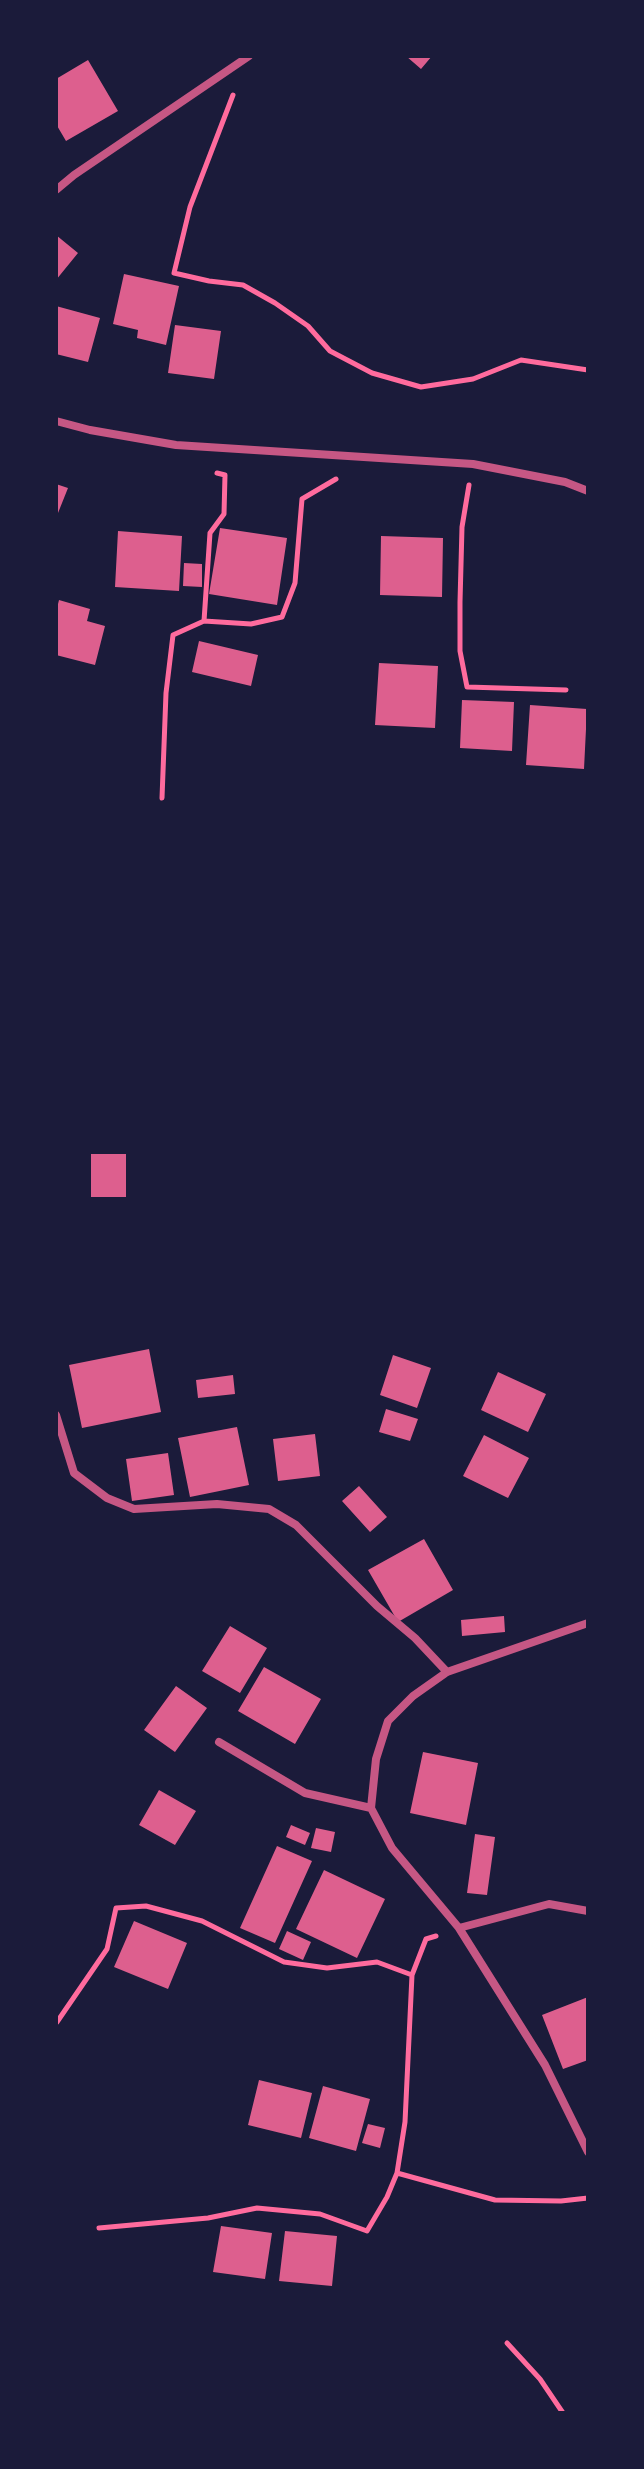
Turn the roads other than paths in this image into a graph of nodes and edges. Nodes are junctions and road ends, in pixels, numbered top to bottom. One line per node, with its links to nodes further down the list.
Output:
1 (249, 56): 2 (street)
2 (56, 190)
3 (56, 421): 4 (street)
4 (588, 491)
5 (56, 1415): 7 (street)
6 (588, 1623): 7 (street)
7 (447, 1672): 9 (street)
8 (219, 1742): 9 (street)
9 (371, 1808): 11 (street)
10 (588, 1911): 11 (street)
11 (459, 1928): 12 (street)
12 (588, 2152)

